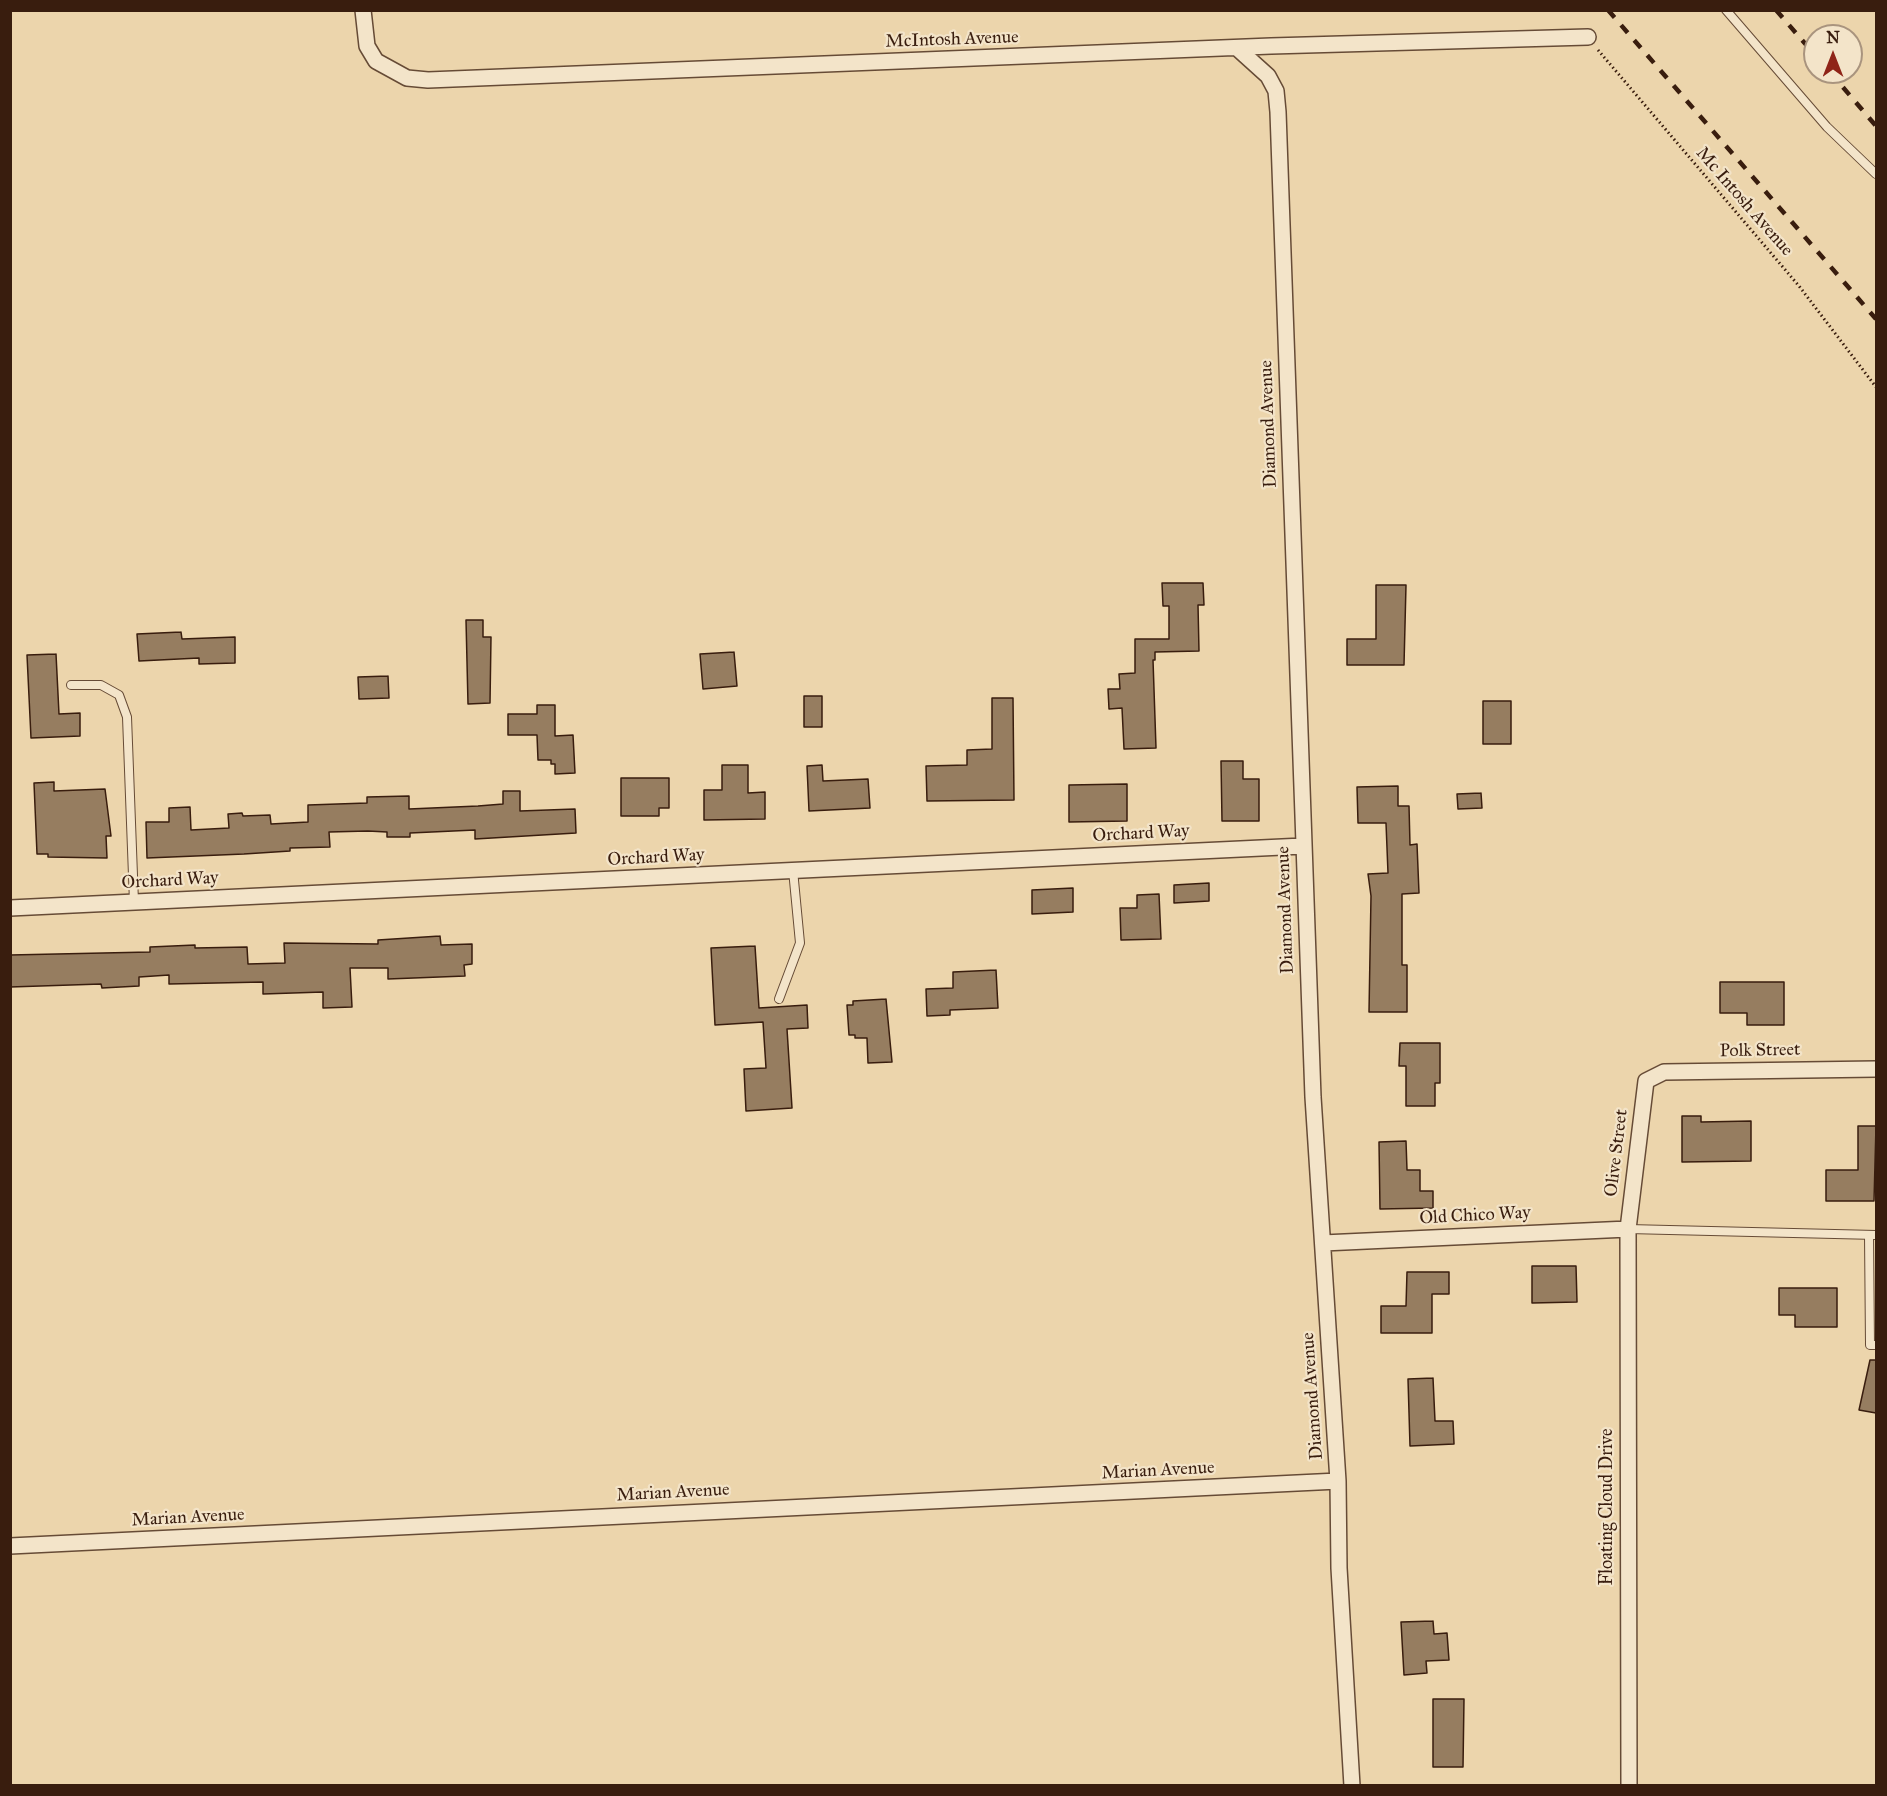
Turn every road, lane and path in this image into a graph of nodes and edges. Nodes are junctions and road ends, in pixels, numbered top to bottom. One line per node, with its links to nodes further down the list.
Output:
1 (363, 10): 4 (street, McIntosh Avenue)
2 (1726, 10): 5 (lane)
3 (1588, 37): 4 (street, McIntosh Avenue); 6 (path, Mc Intosh Avenue)
4 (1237, 48): 8 (street, Diamond Avenue)
5 (1876, 174)
6 (1876, 387)
7 (71, 685): 10 (lane)
8 (1303, 846): 9 (street, Orchard Way); 17 (street, Diamond Avenue)
9 (793, 870): 10 (street, Orchard Way); 12 (lane)
10 (134, 902): 11 (street, Orchard Way)
11 (10, 908)
12 (779, 999)
13 (1876, 1069): 14 (street, Polk Street)
14 (1646, 1081): 15 (street, Olive Street)
15 (1628, 1229): 16 (lane); 17 (street, Old Chico Way); 22 (street, Floating Cloud Drive)
16 (1873, 1235): 18 (lane)
17 (1323, 1243): 19 (street, Diamond Avenue)
18 (1876, 1345)
19 (1338, 1480): 20 (street, Marian Avenue); 21 (street, Diamond Avenue)
20 (10, 1546)
21 (1352, 1785)
22 (1629, 1785)

